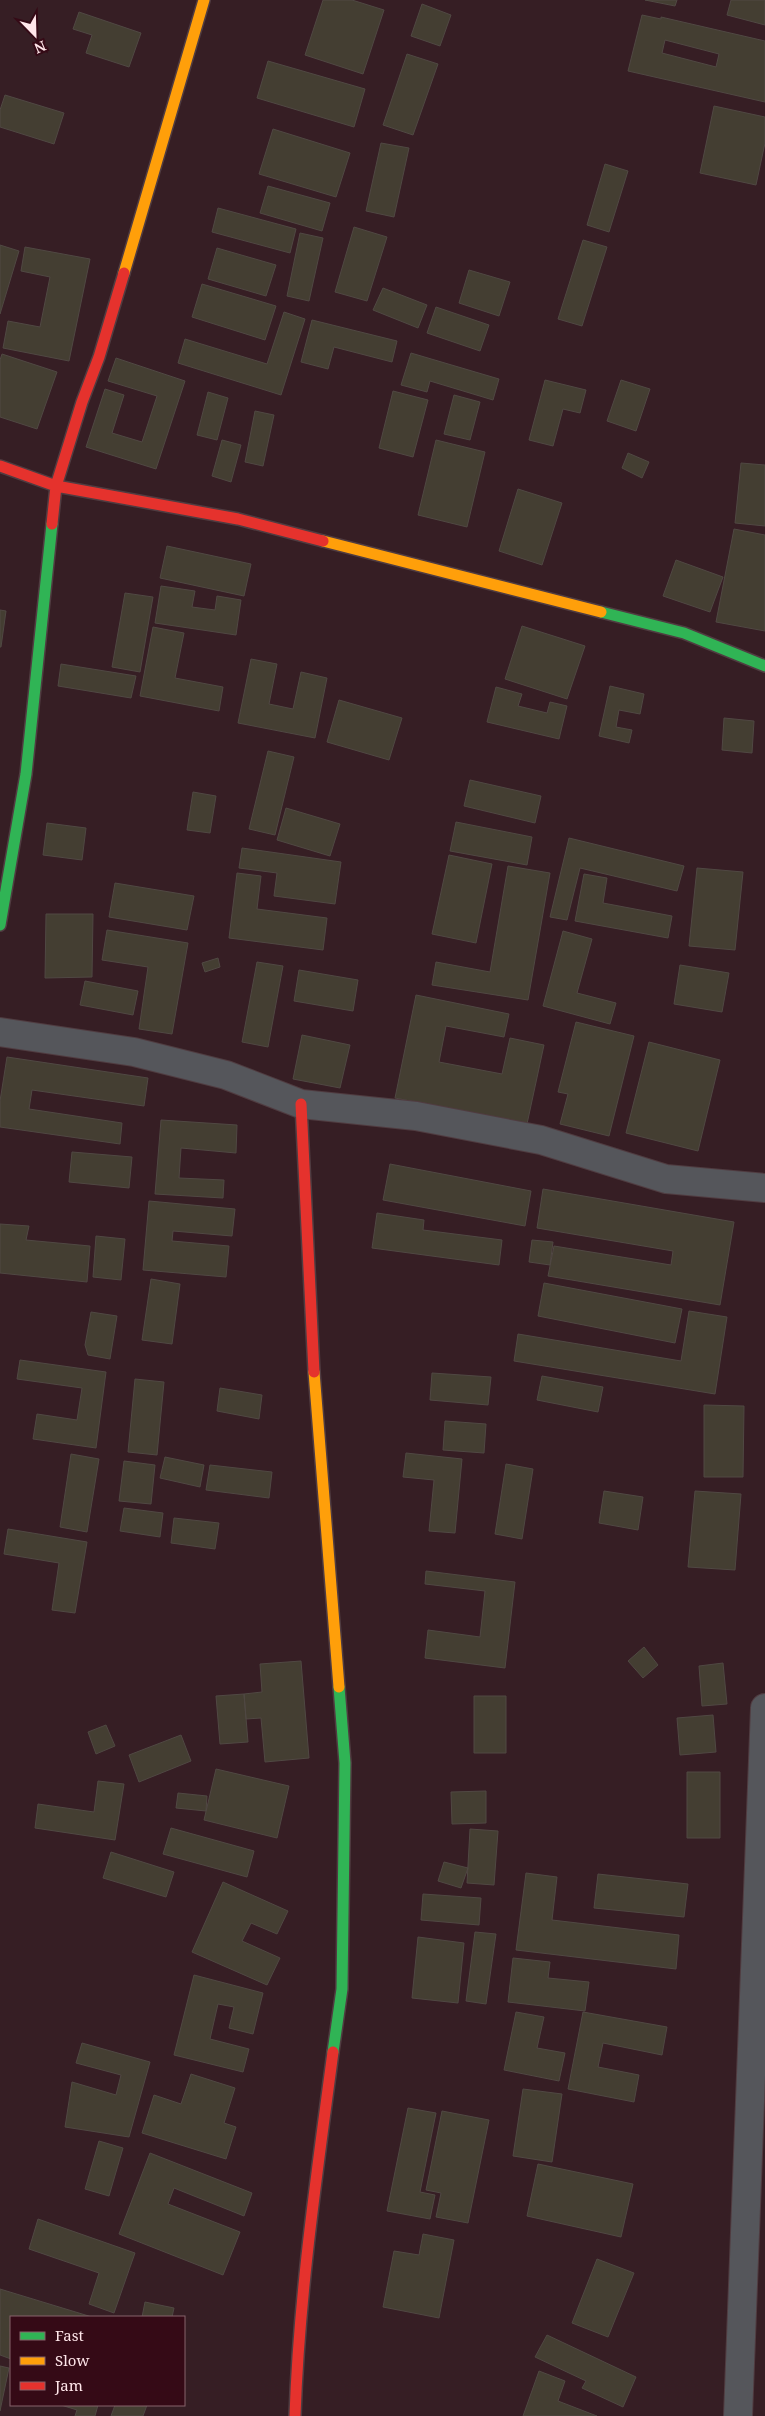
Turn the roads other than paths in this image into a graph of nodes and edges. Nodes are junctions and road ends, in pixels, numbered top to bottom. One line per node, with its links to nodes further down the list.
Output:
1 (204, 0): 3 (street)
2 (0, 466): 3 (street)
3 (56, 486): 4 (street); 5 (street)
4 (765, 666)
5 (0, 925)
6 (0, 1032): 7 (street)
7 (301, 1104): 8 (street); 10 (street)
8 (765, 1188)
9 (765, 1708): 11 (street)
10 (294, 2416)
11 (738, 2416)

